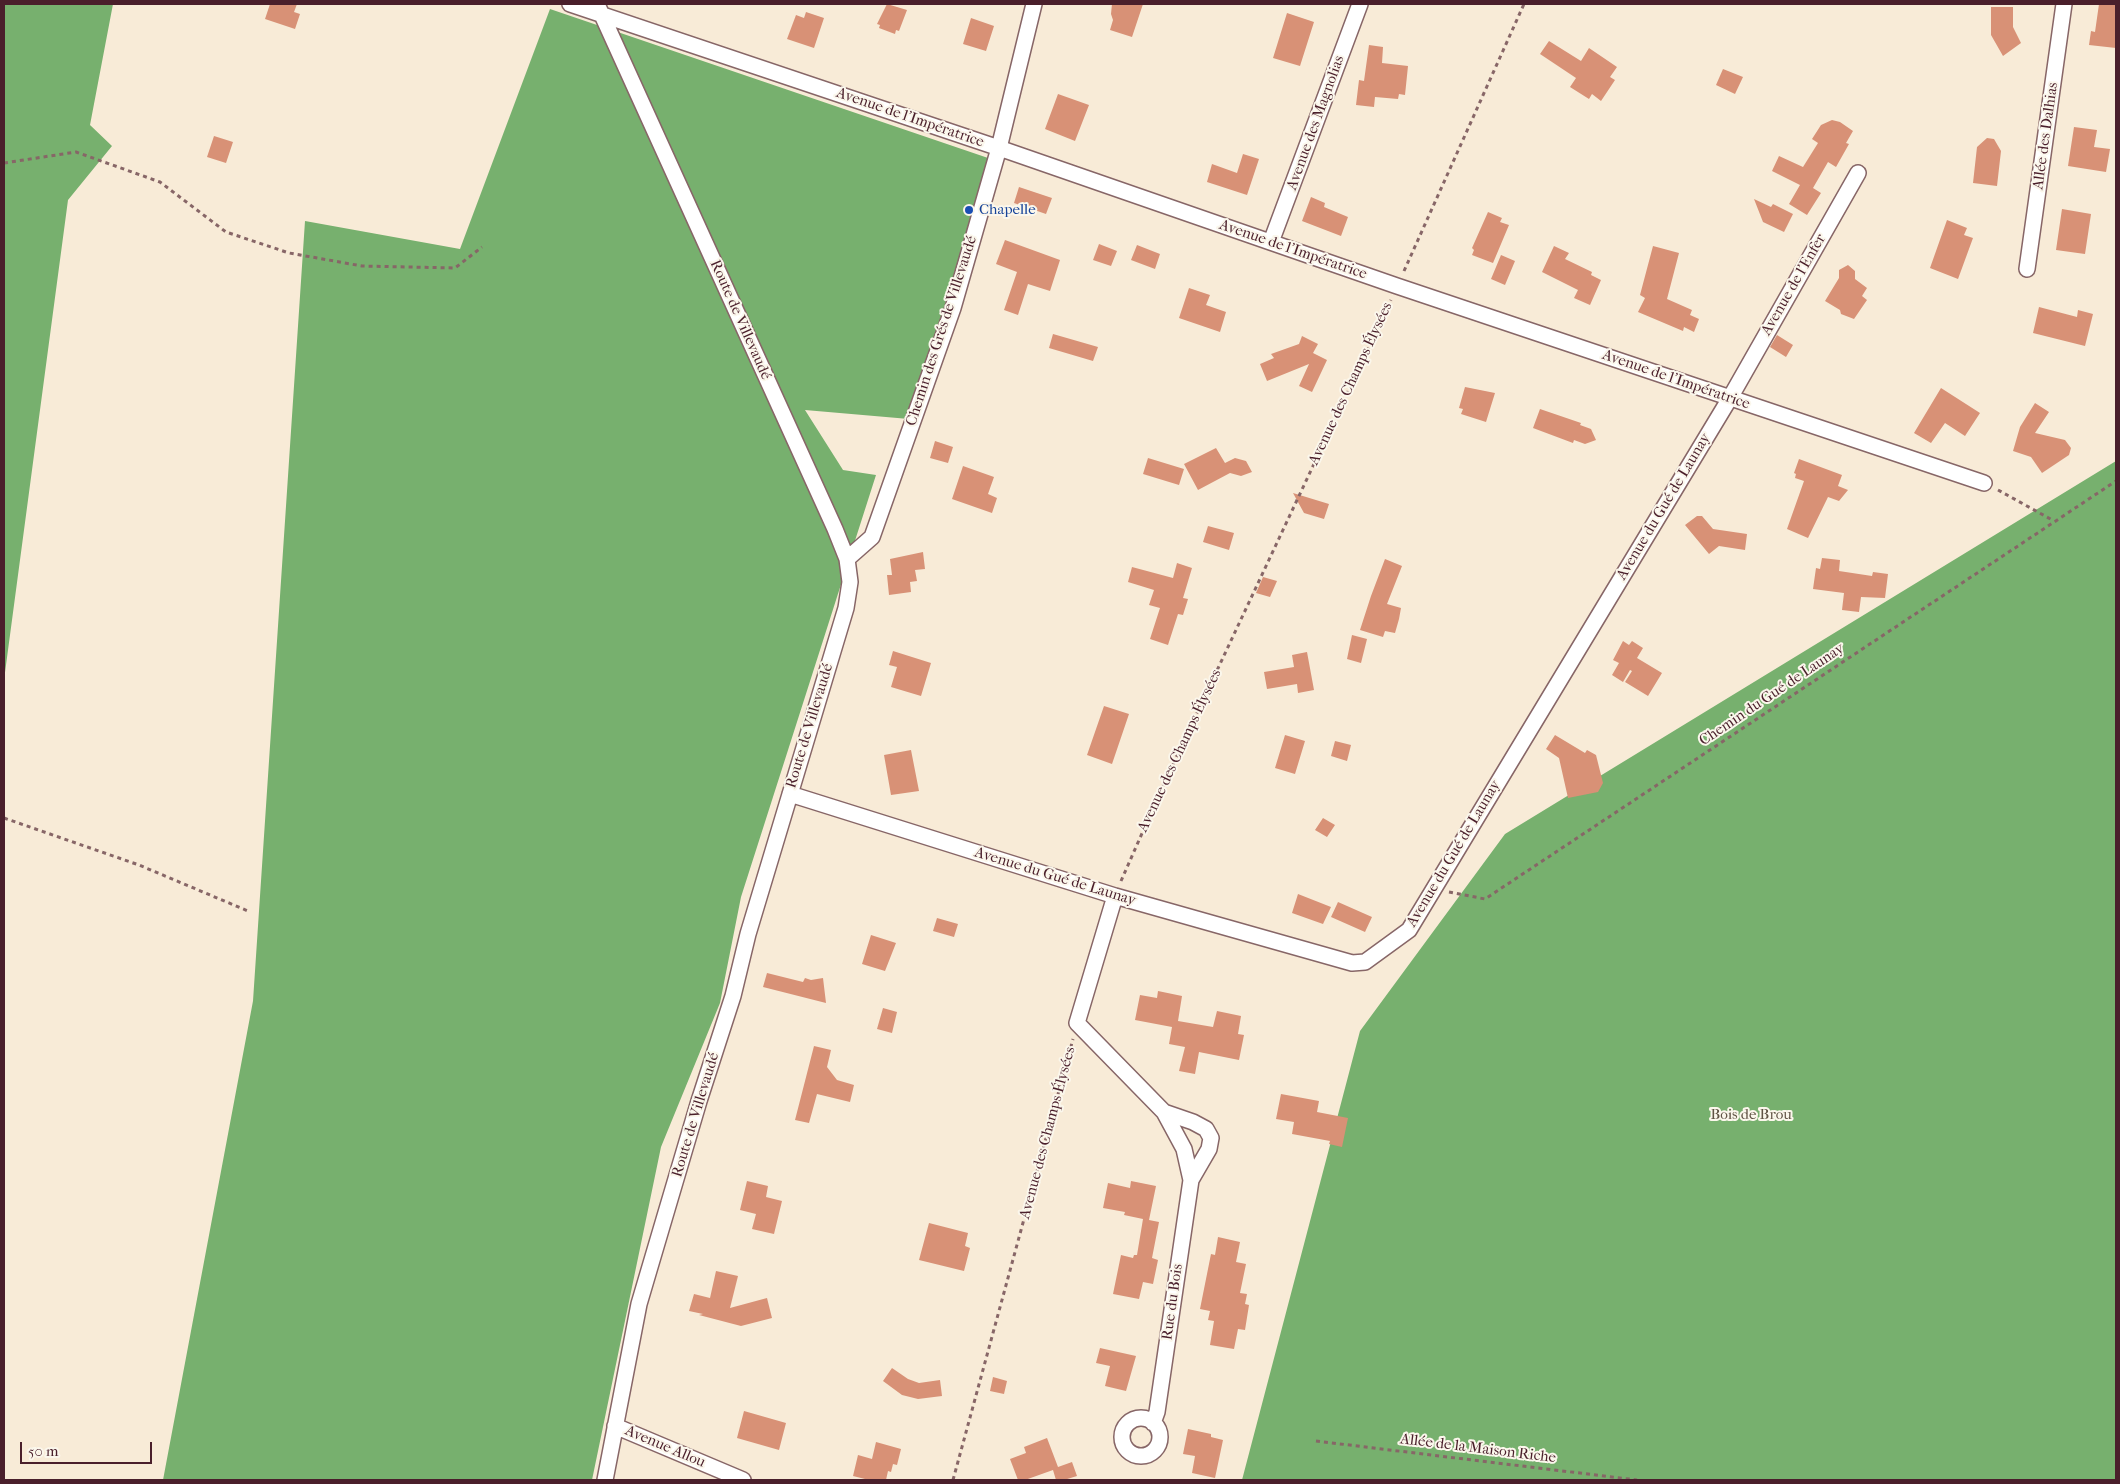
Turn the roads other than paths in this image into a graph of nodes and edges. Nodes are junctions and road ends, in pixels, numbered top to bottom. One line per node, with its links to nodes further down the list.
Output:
1 (570, 4): 5 (street, Avenue de l'Impératrice)
2 (1034, 4): 6 (street, Chemin des Grés de Villevaudé)
3 (1360, 4): 8 (street, Avenue des Magnolias)
4 (2064, 4): 9 (street, Allée des Dalhias)
5 (602, 7): 6 (street, Avenue de l'Impératrice); 12 (street, Route de Villevaudé)
6 (999, 148): 8 (street, Avenue de l'Impératrice); 12 (street, Chemin des Grés de Villevaudé)
7 (1858, 173): 10 (street, Avenue de l'Enfer)
8 (1271, 242): 10 (street, Avenue de l'Impératrice)
9 (2027, 269)
10 (1730, 398): 11 (street, Avenue de l'Impératrice); 14 (street, Avenue du Gué de Launay)
11 (1984, 483)
12 (847, 559): 13 (street, Route de Villevaudé)
13 (790, 794): 14 (street, Avenue du Gué de Launay); 18 (street, Route de Villevaudé)
14 (1115, 896): 15 (street, Rue du Bois)
15 (1164, 1112): 16 (street, Rue du Bois); 16 (street, Rue du Bois)
16 (1191, 1180): 17 (street, Rue du Bois)
17 (1153, 1423)
18 (615, 1426): 19 (street, Route de Villevaudé); 20 (street, Avenue Allou)
19 (605, 1480)
20 (743, 1480)

